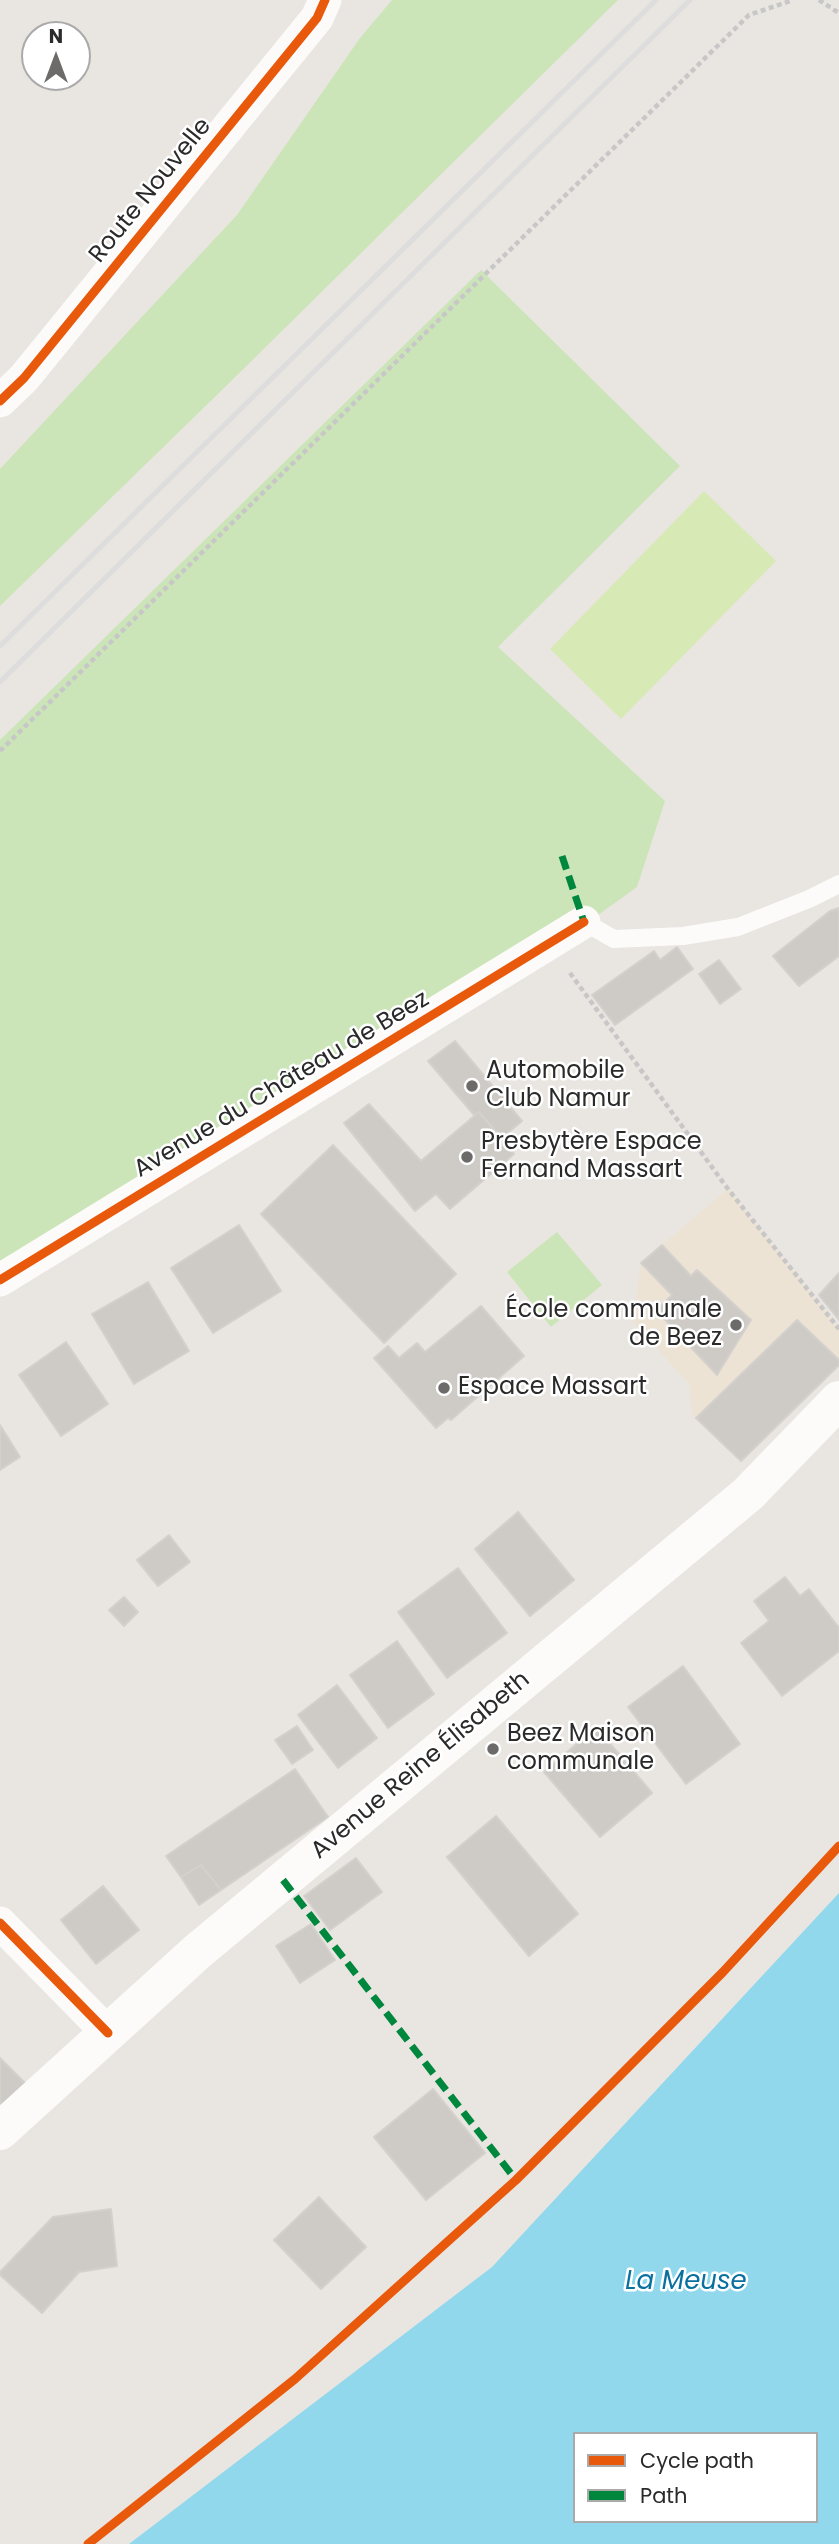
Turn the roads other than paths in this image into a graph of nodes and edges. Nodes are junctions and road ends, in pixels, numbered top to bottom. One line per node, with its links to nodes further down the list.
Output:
1 (325, 0): 2 (street, Route Nouvelle)
2 (0, 401)
3 (839, 884): 4 (lane)
4 (584, 922): 5 (street, Avenue du Château de Beez)
5 (0, 1280)
6 (839, 1400): 8 (main road, Avenue Reine Élisabeth)
7 (0, 1923): 8 (street)
8 (107, 2033): 9 (main road, Avenue Reine Élisabeth)
9 (0, 2131)

